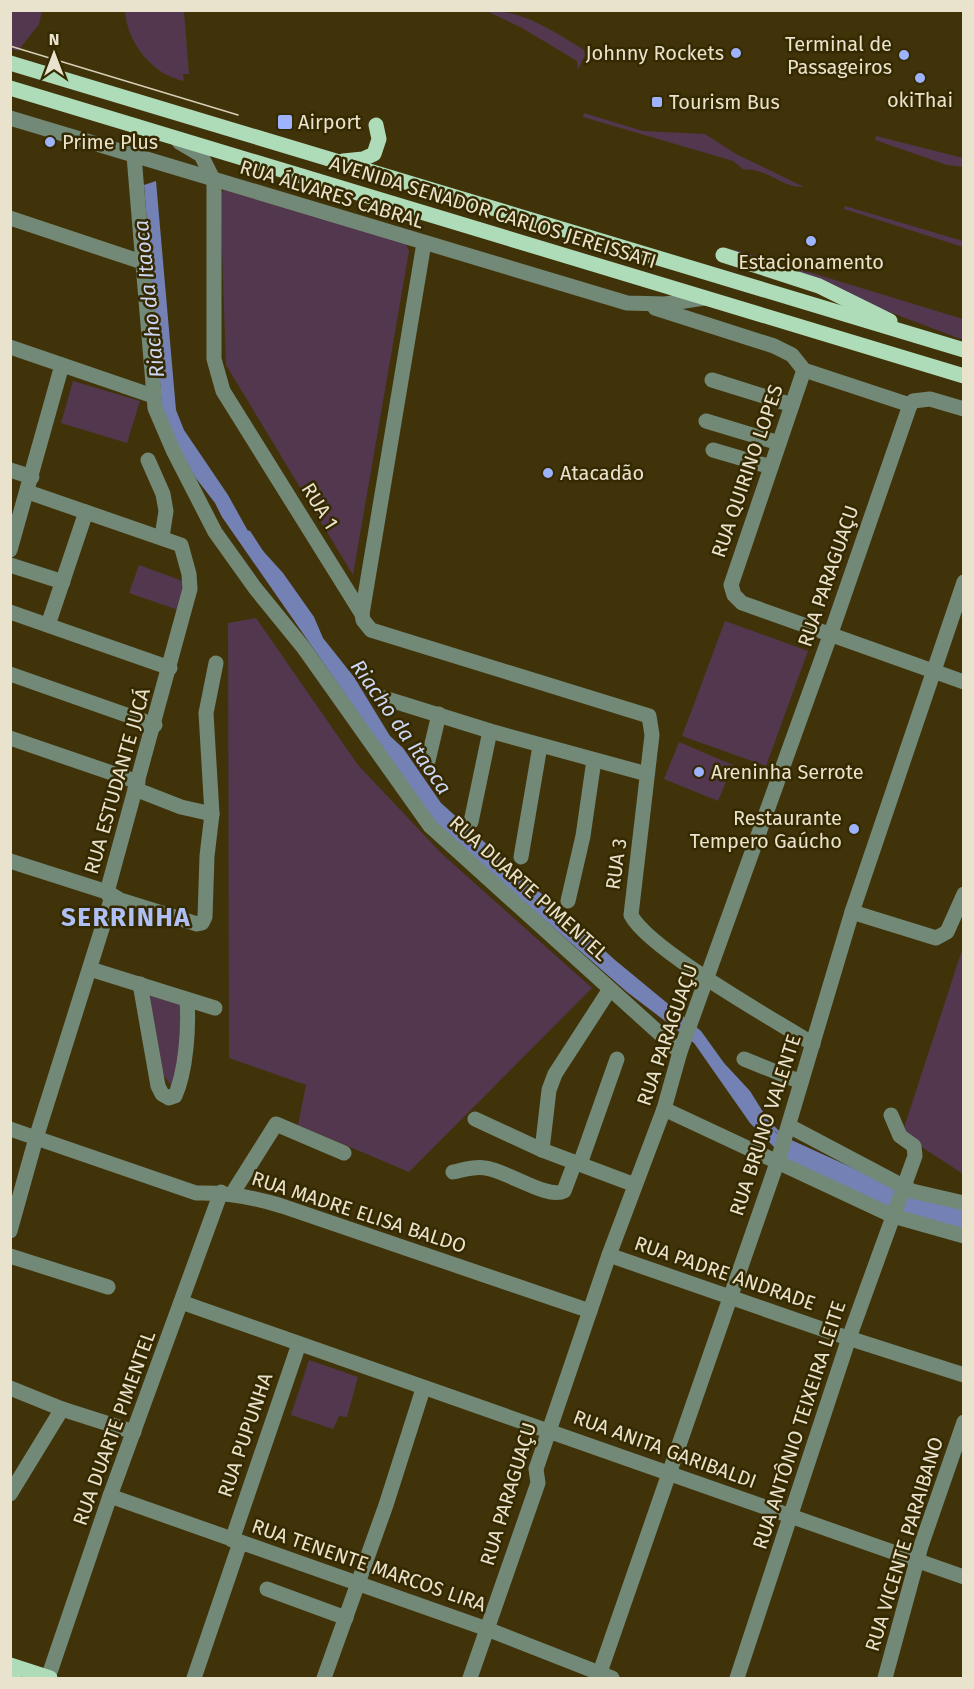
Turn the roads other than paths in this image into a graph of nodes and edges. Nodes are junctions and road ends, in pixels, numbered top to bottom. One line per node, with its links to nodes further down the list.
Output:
1 (10, 63): 7 (main road, AVENIDA SENADOR CARLOS JEREISSATI)
2 (10, 88): 5 (main road, AVENIDA SENADOR CARLOS JEREISSATI)
3 (10, 117): 6 (street, RUA ÁLVARES CABRAL)
4 (376, 125): 7 (main road)
5 (169, 135): 8 (street, RUA 1); 13 (main road, AVENIDA SENADOR CARLOS JEREISSATI)
6 (134, 156): 8 (street, RUA ÁLVARES CABRAL); 12 (street, RUA DUARTE PIMENTEL)
7 (336, 162): 15 (main road, AVENIDA SENADOR CARLOS JEREISSATI)
8 (214, 181): 10 (street, RUA ÁLVARES CABRAL); 40 (street, RUA 1)
9 (10, 218): 12 (street)
10 (424, 243): 14 (street, RUA ÁLVARES CABRAL); 40 (street)
11 (723, 255): 15 (main road)
12 (145, 263): 22 (street, RUA DUARTE PIMENTEL)
13 (704, 298): 14 (street, RUA ÁLVARES CABRAL); 20 (main road, AVENIDA SENADOR CARLOS JEREISSATI)
14 (643, 304): 19 (street, RUA ÁLVARES CABRAL)
15 (928, 340): 17 (main road, AVENIDA SENADOR CARLOS JEREISSATI)
16 (10, 347): 18 (street)
17 (963, 350)
18 (62, 365): 22 (street); 32 (street)
19 (804, 370): 23 (street, RUA QUIRINO LOPES); 24 (street, RUA ÁLVARES CABRAL)
20 (963, 376)
21 (712, 380): 23 (street)
22 (153, 396): 70 (street, RUA DUARTE PIMENTEL)
23 (792, 405): 27 (street, RUA QUIRINO LOPES)
24 (909, 405): 25 (street, RUA ÁLVARES CABRAL); 42 (street, RUA PARAGUAÇU)
25 (963, 409)
26 (706, 421): 27 (street)
27 (779, 443): 30 (street, RUA QUIRINO LOPES)
28 (713, 450): 30 (street)
29 (148, 460): 34 (street)
30 (771, 467): 42 (street, RUA QUIRINO LOPES)
31 (10, 470): 32 (street)
32 (30, 484): 33 (street); 35 (street)
33 (86, 512): 34 (street); 37 (street)
34 (162, 537): 44 (street, RUA ESTUDANTE JUCÁ)
35 (10, 550)
36 (10, 565): 37 (street)
37 (63, 582): 41 (street)
38 (963, 582): 45 (street, RUA BRUNO VALENTE)
39 (10, 612): 41 (street)
40 (362, 614): 50 (street, RUA 1)
41 (48, 625): 44 (street)
42 (831, 633): 45 (street); 68 (street, RUA PARAGUAÇU)
43 (216, 663): 59 (street)
44 (170, 668): 51 (street, RUA ESTUDANTE JUCÁ)
45 (933, 669): 47 (street); 66 (street, RUA BRUNO VALENTE)
46 (10, 674): 51 (street)
47 (963, 682)
48 (384, 698): 49 (street)
49 (439, 714): 52 (street); 56 (street)
50 (651, 718): 57 (street, RUA 3)
51 (155, 725): 58 (street, RUA ESTUDANTE JUCÁ)
52 (490, 731): 54 (street); 60 (street)
53 (10, 738): 58 (street)
54 (540, 746): 55 (street); 61 (street)
55 (594, 760): 57 (street); 65 (street)
56 (427, 765)
57 (647, 774): 68 (street, RUA 3)
58 (137, 786): 59 (street); 63 (street, RUA ESTUDANTE JUCÁ)
59 (212, 814): 63 (street)
60 (471, 822)
61 (521, 857)
62 (10, 861): 63 (street)
63 (107, 892): 67 (street, RUA ESTUDANTE JUCÁ)
64 (963, 894): 66 (street)
65 (568, 901)
66 (852, 912): 73 (street, RUA BRUNO VALENTE)
67 (90, 969): 69 (street); 83 (street, RUA ESTUDANTE JUCÁ)
68 (708, 978): 73 (street); 74 (street, RUA PARAGUAÇU)
69 (140, 984): 71 (street); 71 (street)
70 (610, 989): 74 (street, RUA DUARTE PIMENTEL); 84 (street)
71 (187, 1000): 72 (street)
72 (215, 1008)
73 (813, 1044): 77 (street, RUA BRUNO VALENTE)
74 (682, 1049): 78 (street, RUA PARAGUAÇU)
75 (617, 1059): 87 (street)
76 (744, 1059): 77 (street)
77 (801, 1082): 81 (street, RUA BRUNO VALENTE)
78 (664, 1109): 86 (street); 89 (street, RUA PARAGUAÇU)
79 (891, 1115): 90 (street, RUA ANTÔNIO TEIXEIRA LEITE)
80 (475, 1119): 84 (street)
81 (788, 1128): 86 (street, RUA BRUNO VALENTE); 90 (street)
82 (10, 1129): 83 (street, RUA MADRE ELISA BALDO)
83 (36, 1138): 91 (street, RUA MADRE ELISA BALDO); 94 (street, RUA ESTUDANTE JUCÁ)
84 (542, 1150): 87 (street)
85 (344, 1154): 91 (street, RUA DUARTE PIMENTEL)
86 (778, 1161): 93 (street); 99 (street, RUA BRUNO VALENTE)
87 (577, 1163): 88 (street); 89 (street)
88 (453, 1172)
89 (635, 1185): 96 (street, RUA PARAGUAÇU)
90 (902, 1188): 92 (street); 93 (street, RUA ANTÔNIO TEIXEIRA LEITE)
91 (226, 1193): 100 (street, RUA DUARTE PIMENTEL); 101 (street, RUA MADRE ELISA BALDO)
92 (963, 1203)
93 (894, 1213): 95 (street); 102 (street, RUA ANTÔNIO TEIXEIRA LEITE)
94 (10, 1232)
95 (963, 1236)
96 (609, 1255): 99 (street, RUA PADRE ANDRADE); 101 (street, RUA PARAGUAÇU)
97 (10, 1256): 98 (street)
98 (108, 1287)
99 (729, 1297): 102 (street, RUA PADRE ANDRADE); 111 (street, RUA BRUNO VALENTE)
100 (182, 1302): 103 (street, RUA ANITA GARIBALDI); 110 (street, RUA DUARTE PIMENTEL)
101 (590, 1311): 109 (street, RUA PARAGUAÇU)
102 (849, 1338): 104 (street, RUA PADRE ANDRADE); 114 (street, RUA ANTÔNIO TEIXEIRA LEITE)
103 (299, 1344): 106 (street, RUA ANITA GARIBALDI); 115 (street, RUA PUPUNHA)
104 (963, 1375)
105 (10, 1388): 107 (street)
106 (423, 1389): 109 (street, RUA ANITA GARIBALDI); 118 (street)
107 (62, 1409): 110 (street); 112 (street)
108 (963, 1422): 116 (street, RUA VICENTE PARAIBANO)
109 (550, 1431): 111 (street, RUA ANITA GARIBALDI); 121 (street, RUA PARAGUAÇU)
110 (134, 1432): 113 (street, RUA DUARTE PIMENTEL)
111 (670, 1474): 114 (street, RUA ANITA GARIBALDI); 123 (street, RUA BRUNO VALENTE)
112 (10, 1494)
113 (110, 1496): 115 (street, RUA TENENTE MARCOS LIRA); 124 (street, RUA DUARTE PIMENTEL)
114 (790, 1517): 116 (street, RUA ANITA GARIBALDI); 128 (street, RUA ANTÔNIO TEIXEIRA LEITE)
115 (236, 1542): 118 (street, RUA TENENTE MARCOS LIRA); 125 (street, RUA PUPUNHA)
116 (918, 1562): 117 (street, RUA ANITA GARIBALDI); 129 (street, RUA VICENTE PARAIBANO)
117 (963, 1577)
118 (358, 1584): 120 (street); 121 (street, RUA TENENTE MARCOS LIRA)
119 (267, 1589): 120 (street)
120 (346, 1618): 126 (street)
121 (487, 1629): 123 (street, RUA TENENTE MARCOS LIRA); 127 (street, RUA PARAGUAÇU)
122 (10, 1665): 124 (main road)
123 (603, 1677)
124 (49, 1678)
125 (194, 1678)
126 (324, 1678)
127 (470, 1678)
128 (737, 1678)
129 (885, 1678)

